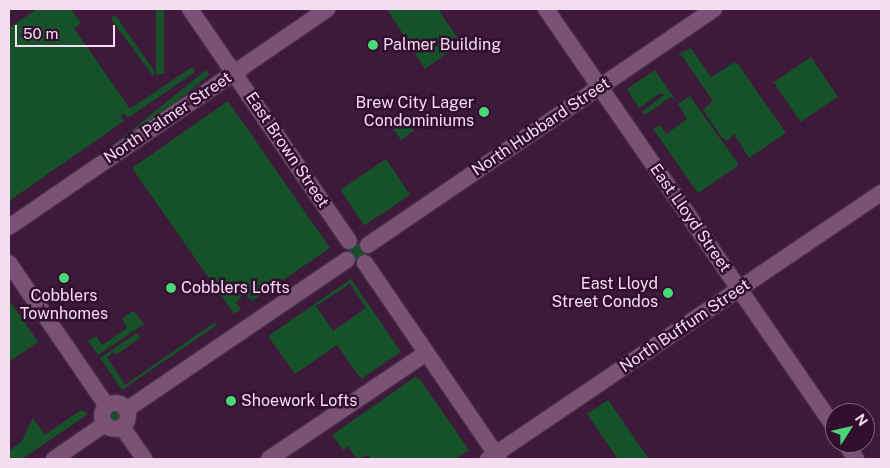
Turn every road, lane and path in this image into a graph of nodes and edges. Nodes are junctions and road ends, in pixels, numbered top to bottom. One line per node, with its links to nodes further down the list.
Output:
1 (190, 9): 5 (street, East Brown Street)
2 (327, 9): 5 (street, North Palmer Street)
3 (546, 9): 6 (street, East Lloyd Street)
4 (714, 9): 6 (street, North Hubbard Street)
5 (234, 73): 8 (street, North Palmer Street); 9 (street, East Brown Street)
6 (599, 87): 10 (street, North Hubbard Street); 14 (street, East Lloyd Street)
7 (881, 193): 14 (street, North Buffum Street)
8 (9, 227)
9 (349, 242): 10 (street); 11 (street)
10 (368, 245): 13 (street)
11 (346, 260): 13 (street); 17 (street)
12 (9, 263): 16 (street)
13 (365, 263): 15 (street)
14 (739, 289): 18 (street, East Lloyd Street); 21 (street, North Buffum Street)
15 (426, 352): 21 (street); 24 (street)
16 (107, 406): 17 (street); 19 (street)
17 (126, 410): 20 (street)
18 (825, 414)
19 (105, 424): 20 (street); 22 (street)
20 (122, 427): 23 (street)
21 (495, 458)
22 (54, 459)
23 (144, 459)
24 (269, 459)

